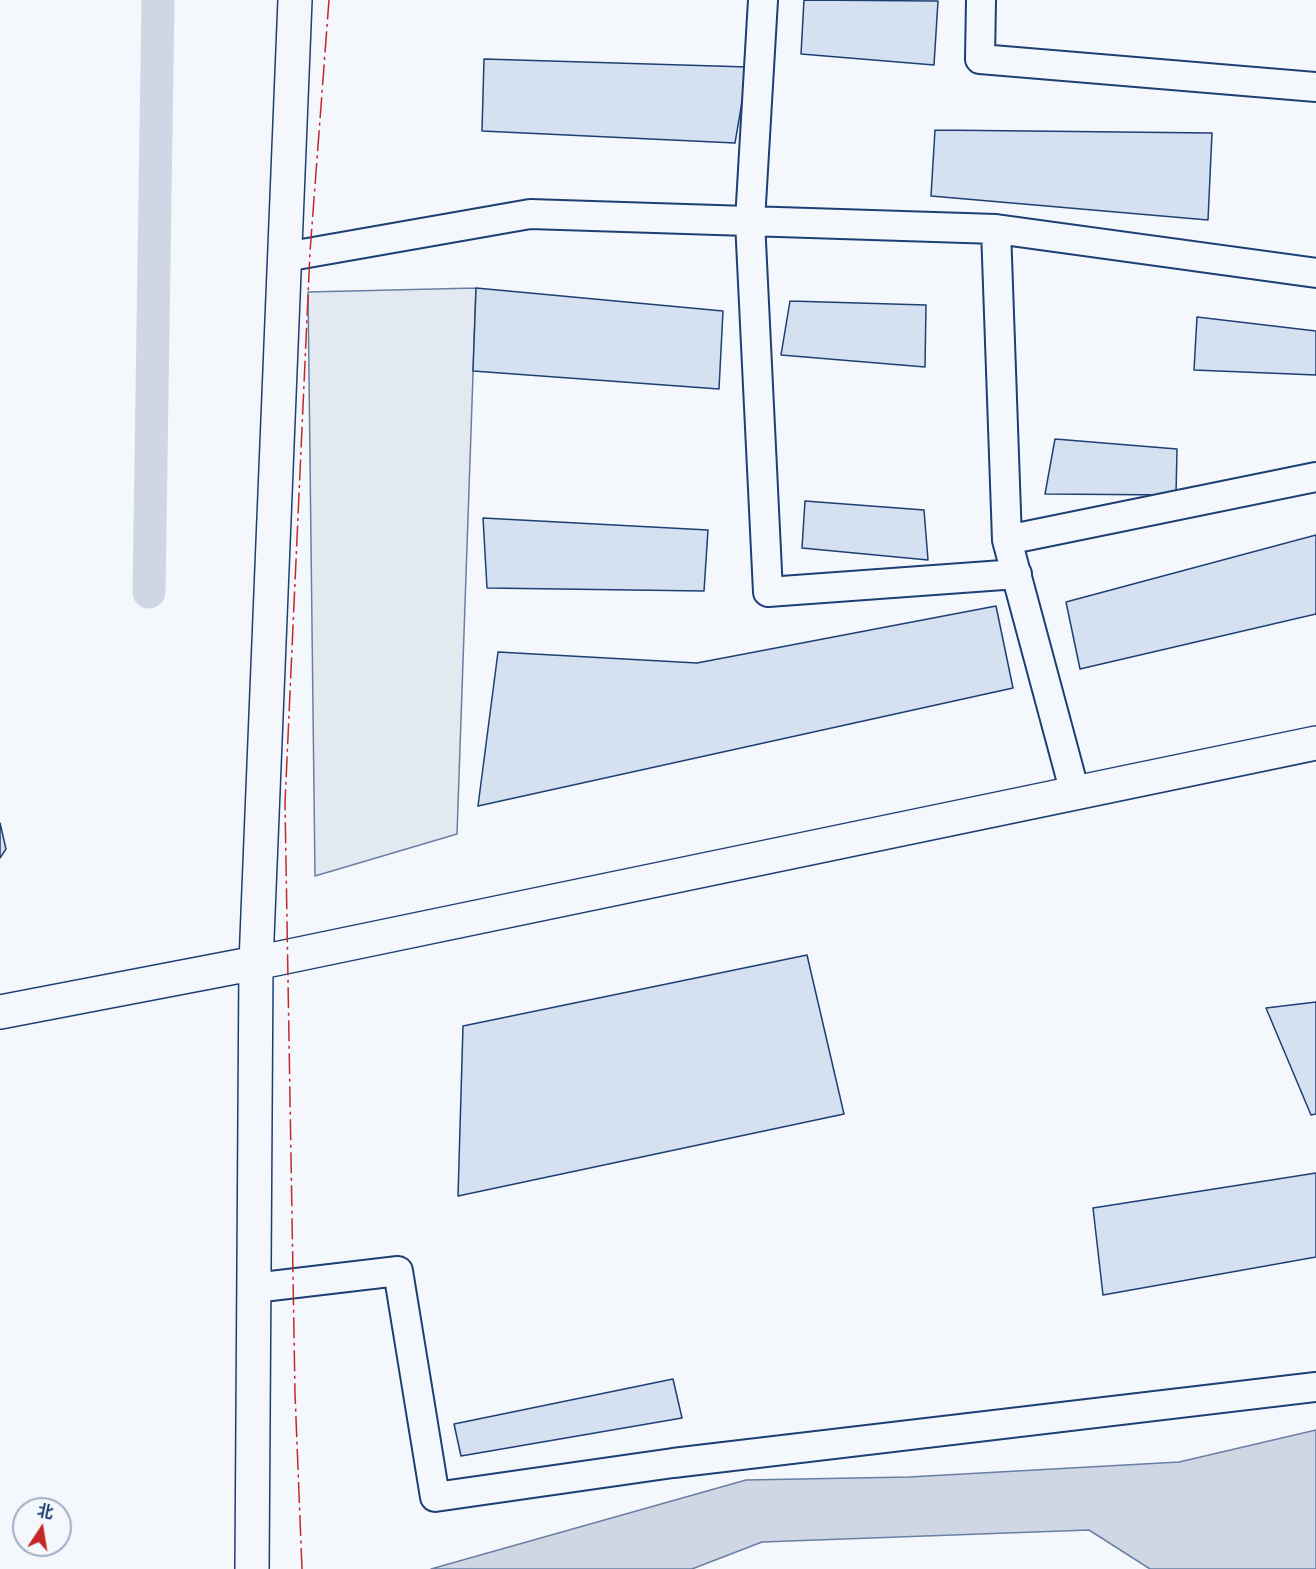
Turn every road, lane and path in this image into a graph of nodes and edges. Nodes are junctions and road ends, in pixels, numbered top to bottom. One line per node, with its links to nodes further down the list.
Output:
1 (295, 0): 7 (street)
2 (763, 0): 5 (street)
3 (981, 0): 4 (street)
4 (1316, 87)
5 (750, 221): 6 (street); 7 (street); 11 (street)
6 (996, 229): 8 (street); 10 (street)
7 (285, 257): 14 (street)
8 (1316, 273)
9 (1316, 477): 10 (street)
10 (1007, 540): 11 (street)
11 (1017, 574): 13 (street)
12 (1316, 743): 13 (street)
13 (1076, 793): 14 (street)
14 (256, 963): 15 (street); 16 (street)
15 (0, 1012)
16 (254, 1288): 17 (street); 18 (street)
17 (1316, 1387)
18 (252, 1569)

